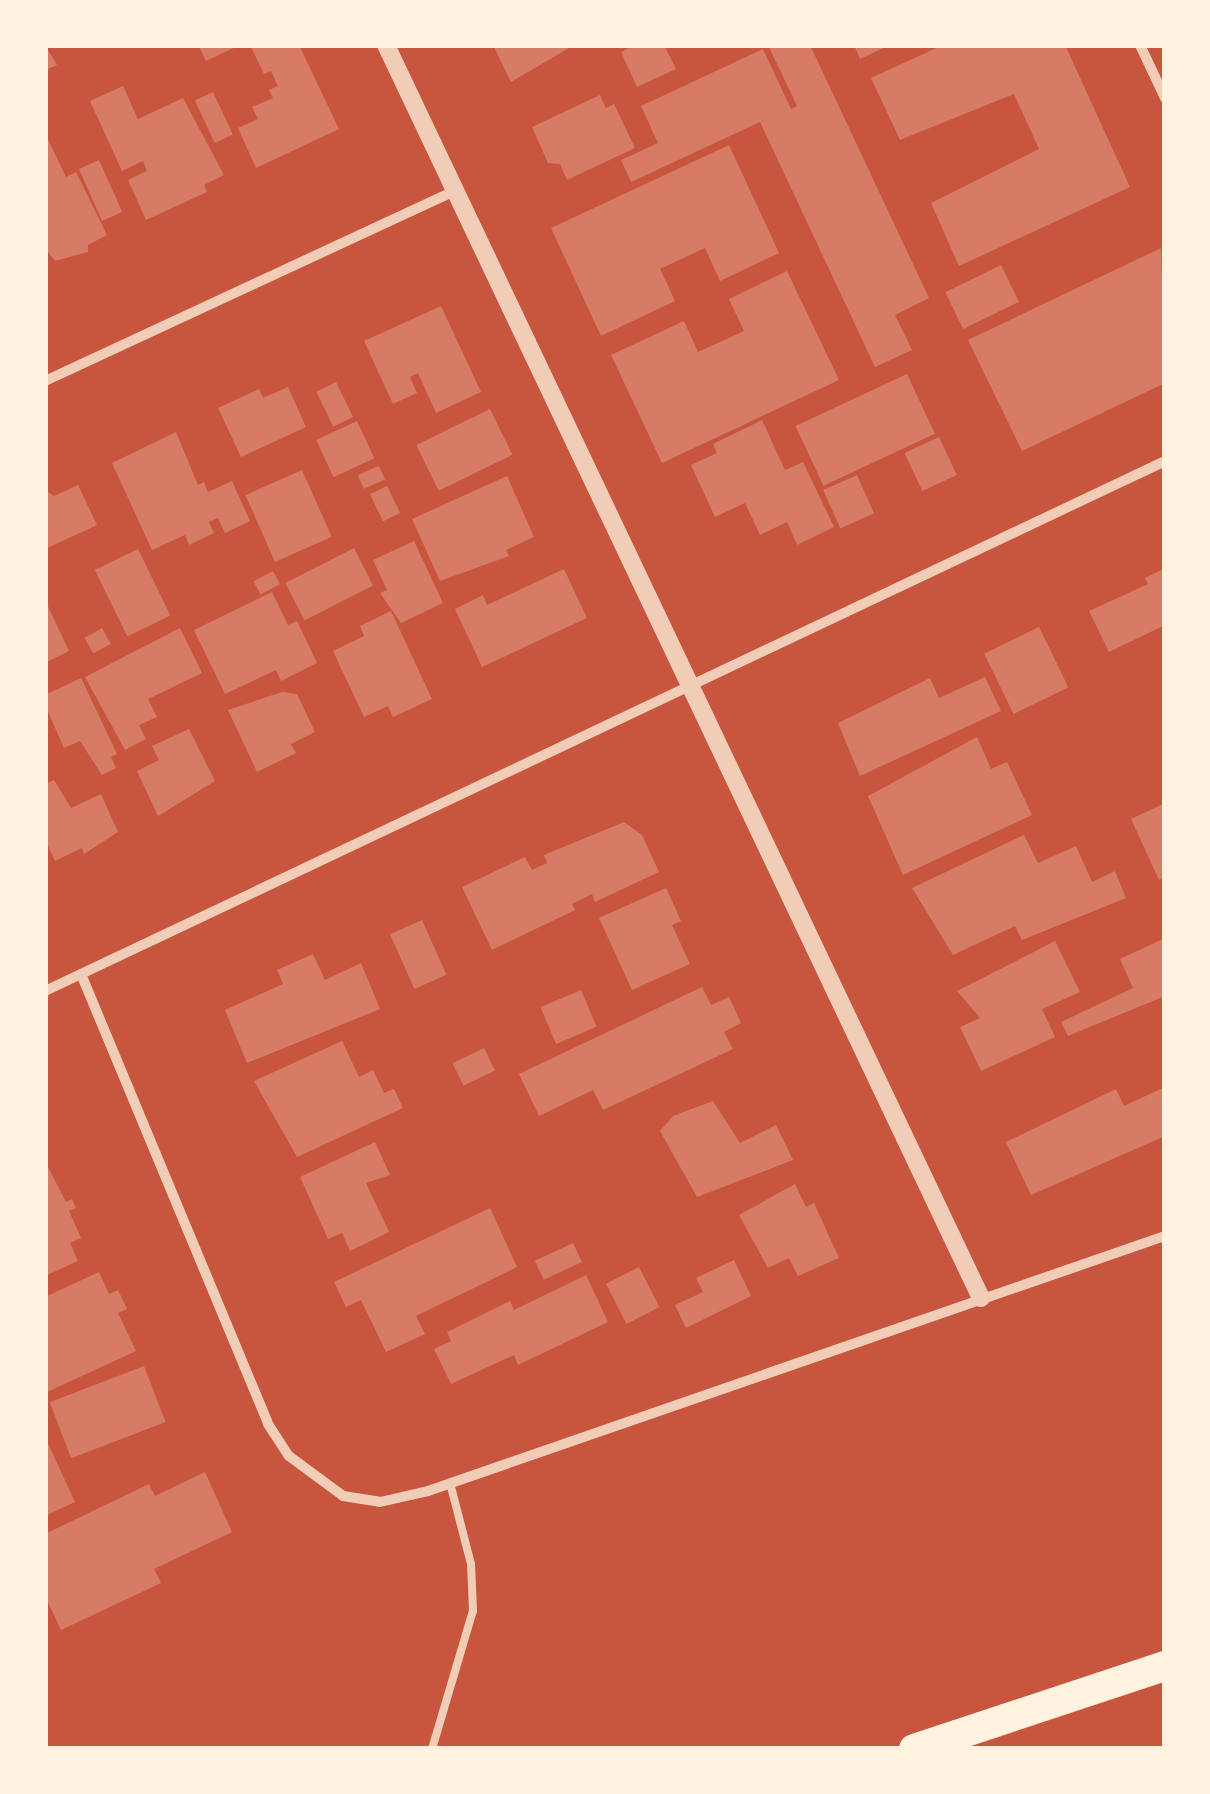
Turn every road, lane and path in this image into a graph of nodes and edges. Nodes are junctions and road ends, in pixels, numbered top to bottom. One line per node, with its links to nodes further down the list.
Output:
1 (386, 45): 4 (street)
2 (1140, 45): 3 (street)
3 (1165, 98)
4 (454, 191): 5 (street); 7 (street)
5 (45, 381)
6 (1165, 461): 7 (street)
7 (692, 682): 8 (street); 11 (street)
8 (81, 974): 9 (street); 12 (street)
9 (45, 991)
10 (1165, 1236): 11 (street)
11 (981, 1298): 12 (street)
12 (450, 1483): 14 (lane)
13 (1165, 1666): 15 (highway)
14 (432, 1749)
15 (914, 1749)

